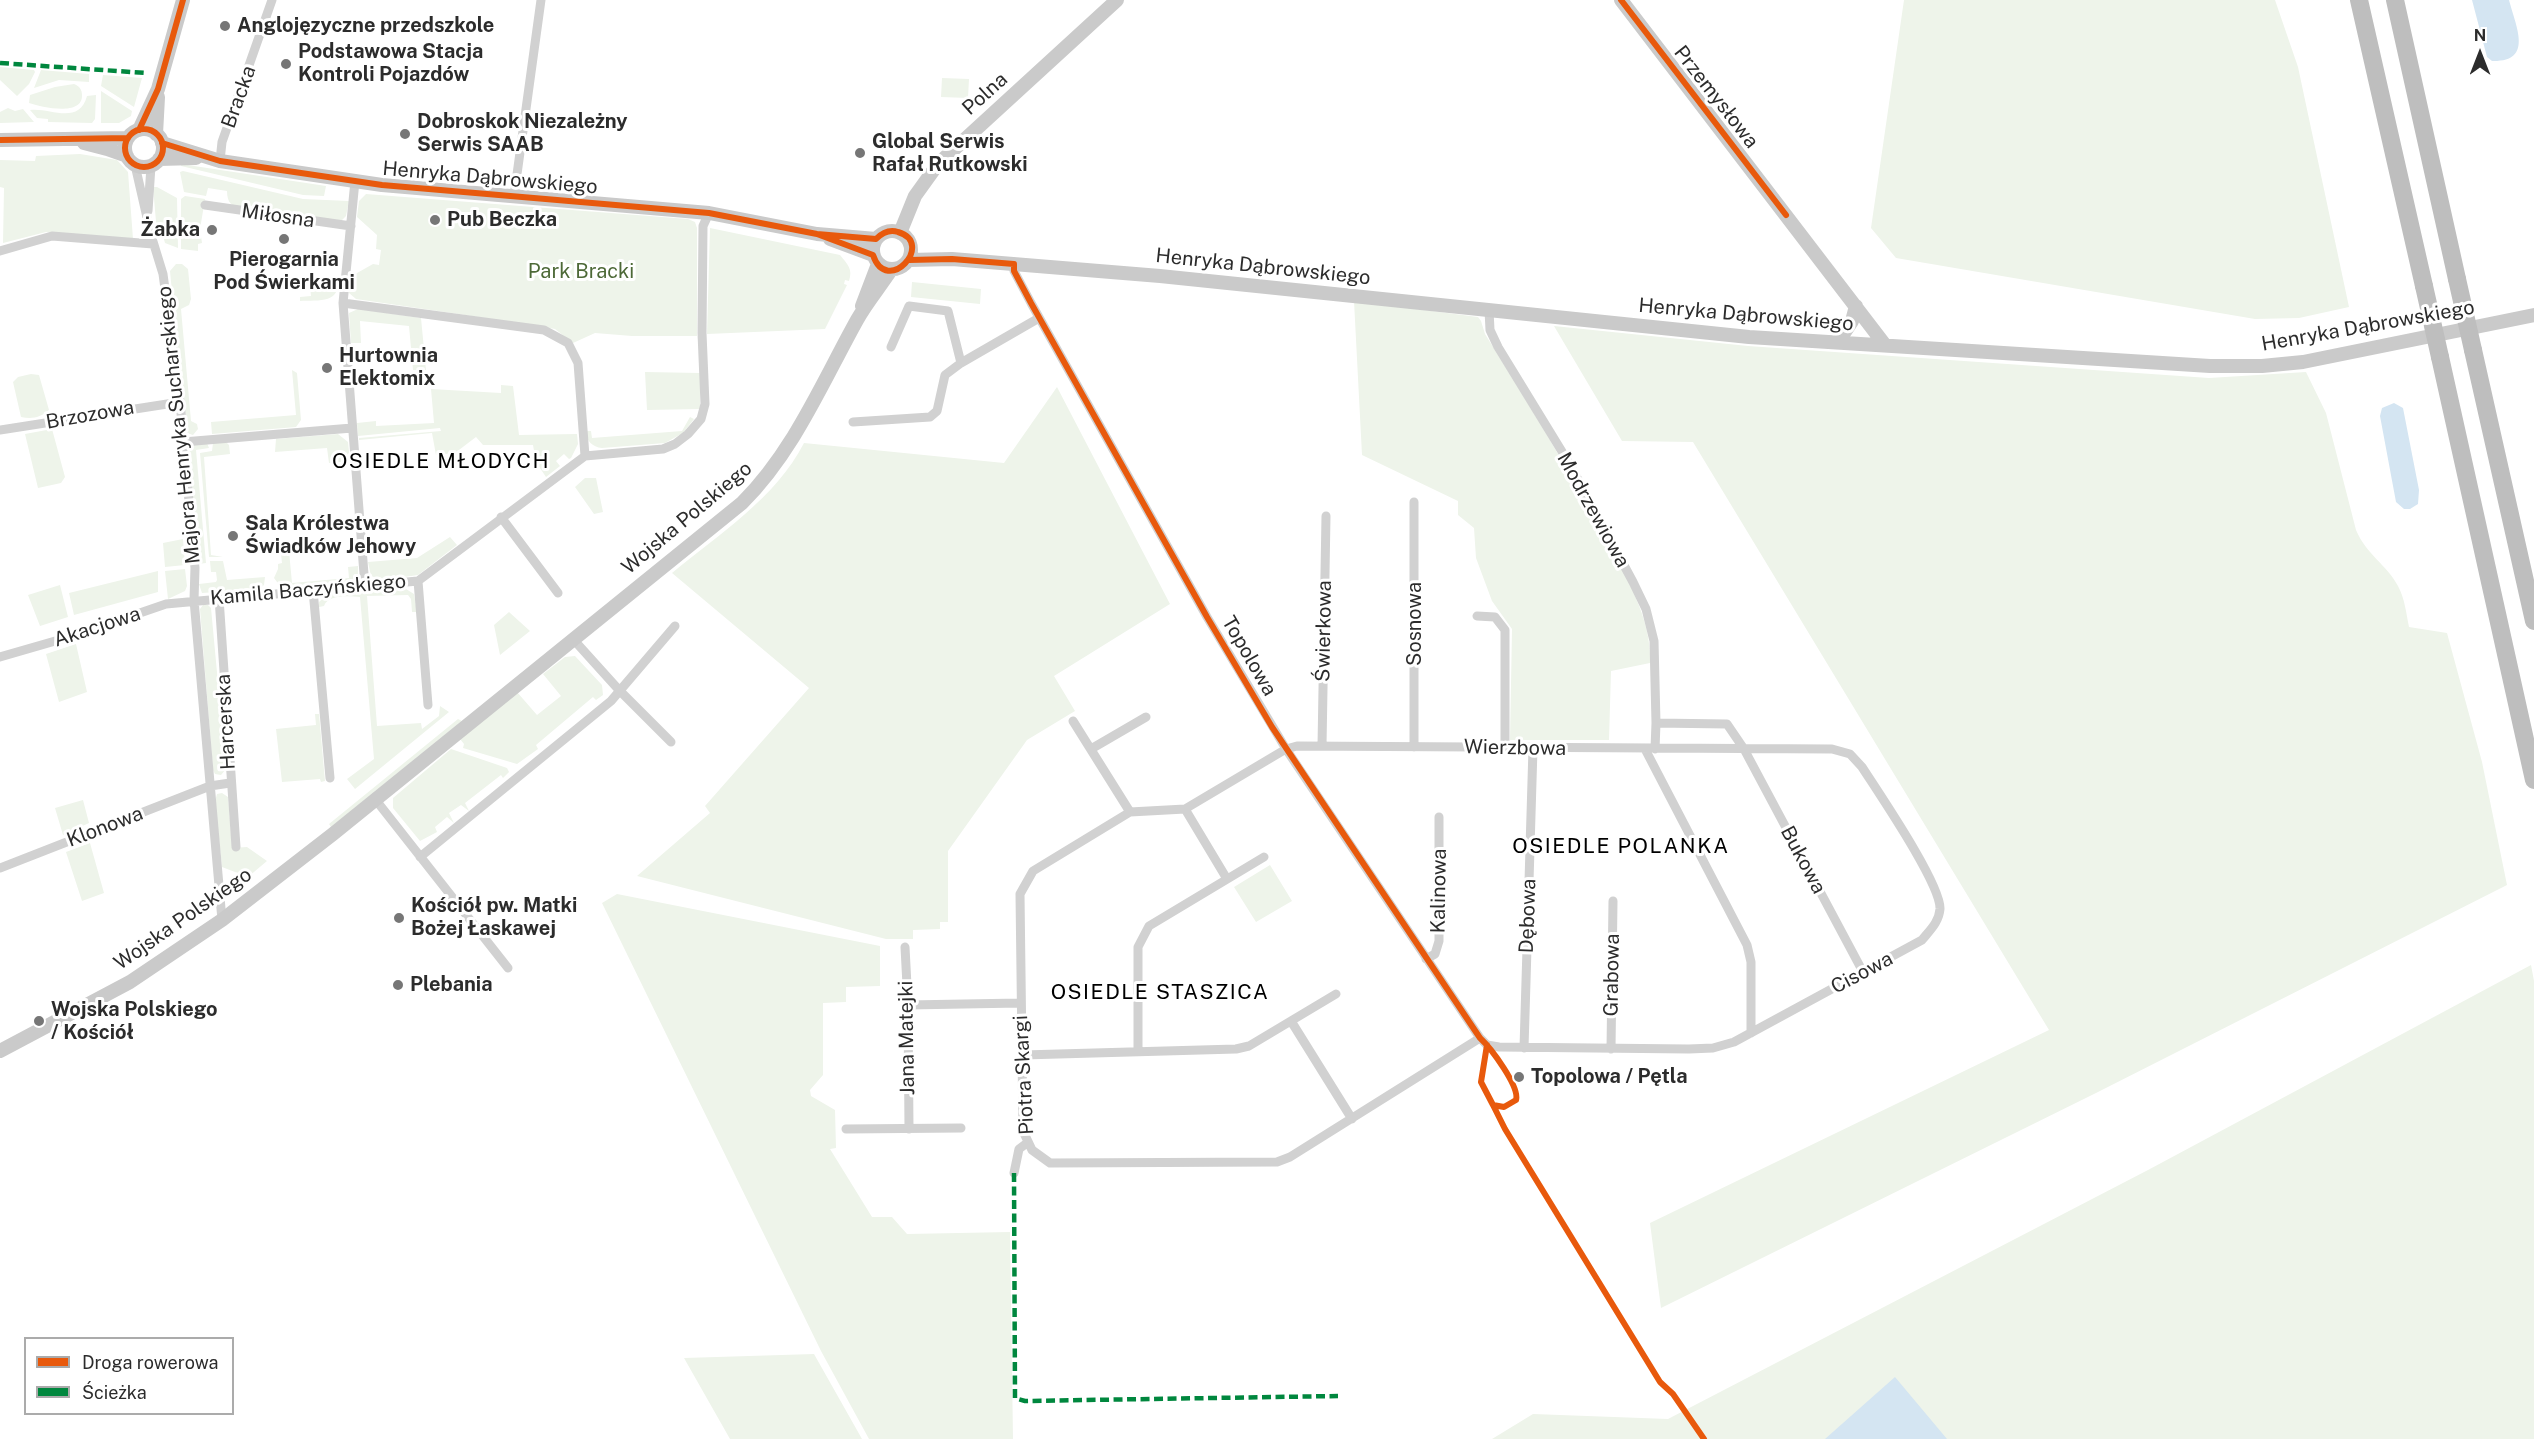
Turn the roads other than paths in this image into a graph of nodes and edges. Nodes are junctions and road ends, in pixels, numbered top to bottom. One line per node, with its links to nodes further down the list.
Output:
1 (183, 0): 8 (street)
2 (272, 0): 13 (street, Bracka)
3 (542, 0): 17 (street)
4 (1117, 0): 22 (street, Polna)
5 (1621, 0): 31 (street, Przemysłowa)
6 (2359, 0): 74 (highway, bridge)
7 (2395, 0): 55 (highway, bridge)
8 (158, 89): 9 (street); 10 (street)
9 (134, 134): 10 (street); 12 (street); 14 (street)
10 (159, 138): 13 (street, Henryka Dąbrowskiego); 15 (street)
11 (0, 140): 12 (street)
12 (71, 140): 14 (street)
13 (214, 160): 15 (street, Henryka Dąbrowskiego); 16 (street, Henryka Dąbrowskiego)
14 (131, 161): 15 (street); 20 (street, Majora Henryka Sucharskiego)
15 (155, 163): 20 (street, Majora Henryka Sucharskiego)
16 (355, 181): 17 (street, Henryka Dąbrowskiego); 21 (street)
17 (514, 196): 19 (street, Henryka Dąbrowskiego)
18 (205, 205): 21 (street, Miłosna)
19 (709, 213): 23 (street, Henryka Dąbrowskiego); 44 (street)
20 (147, 219): 25 (street, Majora Henryka Sucharskiego)
21 (351, 226): 30 (street)
22 (900, 232): 24 (street); 27 (street)
23 (817, 234): 24 (street); 28 (street)
24 (876, 239): 28 (street)
25 (153, 244): 26 (street); 39 (street, Majora Henryka Sucharskiego)
26 (0, 251)
27 (910, 254): 28 (street); 29 (street, Henryka Dąbrowskiego)
28 (881, 263): 57 (street, Wojska Polskiego)
29 (1014, 264): 32 (street, Henryka Dąbrowskiego); 34 (street, Topolowa)
30 (343, 303): 41 (street); 44 (street)
31 (1856, 306): 35 (street); 36 (street, Przemysłowa)
32 (1489, 310): 35 (street, Henryka Dąbrowskiego); 63 (street, Modrzewiowa)
33 (2534, 315): 36 (street, Henryka Dąbrowskiego)
34 (1040, 318): 38 (street); 69 (street, Topolowa)
35 (1838, 342): 36 (street, Henryka Dąbrowskiego)
36 (1885, 345)
37 (891, 347): 38 (street)
38 (961, 363): 40 (street)
39 (180, 402): 42 (street, Brzozowa); 43 (street, Majora Henryka Sucharskiego)
40 (853, 422)
41 (352, 428): 43 (street); 49 (street)
42 (0, 430)
43 (183, 442): 53 (street, Majora Henryka Sucharskiego)
44 (585, 456): 47 (street, Kamila Baczyńskiego)
45 (1414, 502): 66 (street, Sosnowa)
46 (1326, 516): 65 (street, Świerkowa)
47 (501, 517): 48 (street, Kamila Baczyńskiego); 51 (street)
48 (418, 581): 49 (street, Kamila Baczyńskiego); 60 (street)
49 (365, 587): 50 (street, Kamila Baczyńskiego)
50 (313, 590): 52 (street, Kamila Baczyńskiego); 73 (street)
51 (558, 592)
52 (219, 598): 53 (street, Kamila Baczyńskiego); 75 (street, Harcerska)
53 (194, 600): 58 (street, Akacjowa); 76 (street, Majora Henryka Sucharskiego)
54 (1478, 616): 67 (street)
55 (2534, 621)
56 (675, 626): 59 (street)
57 (573, 639): 59 (street); 77 (street, Wojska Polskiego)
58 (0, 657)
59 (619, 690): 64 (street); 82 (street)
60 (428, 705)
61 (1146, 717): 72 (street)
62 (1073, 721): 72 (street)
63 (1656, 723): 70 (street, Modrzewiowa); 71 (street, Bukowa)
64 (671, 742)
65 (1322, 746): 66 (street, Wierzbowa); 69 (street, Wierzbowa)
66 (1414, 747): 67 (street, Wierzbowa)
67 (1505, 748): 68 (street, Wierzbowa)
68 (1533, 748): 70 (street, Wierzbowa); 98 (street, Dębowa)
69 (1286, 749): 78 (street, Piotra Skargi); 89 (street, Topolowa)
70 (1650, 749): 71 (street, Wierzbowa); 96 (street)
71 (1744, 749): 91 (street, Bukowa); 91 (street, Cisowa)
72 (1091, 750): 79 (street)
73 (330, 778)
74 (2534, 780)
75 (230, 783): 76 (street, Klonowa); 81 (street, Harcerska)
76 (210, 786): 84 (street, Klonowa); 87 (street, Majora Henryka Sucharskiego)
77 (375, 799): 82 (street); 87 (street, Wojska Polskiego)
78 (1185, 809): 79 (street, Piotra Skargi); 85 (street)
79 (1130, 812): 93 (street, Piotra Skargi)
80 (1439, 817): 89 (street, Kalinowa)
81 (236, 847)
82 (420, 857): 90 (street)
83 (1264, 857): 85 (street)
84 (0, 868)
85 (1227, 879): 101 (street)
86 (1612, 901): 99 (street, Grabowa)
87 (222, 920): 100 (street, Wojska Polskiego)
88 (905, 947): 94 (street, Jana Matejki)
89 (1426, 959): 97 (street, Topolowa)
90 (508, 968)
91 (1863, 972): 96 (street, Cisowa)
92 (1336, 994): 95 (street)
93 (1020, 1003): 94 (street); 102 (street, Piotra Skargi)
94 (908, 1005): 105 (street, Jana Matejki)
95 (1291, 1022): 101 (street); 103 (street)
96 (1751, 1034): 99 (street, Cisowa)
97 (1484, 1042): 98 (street, Cisowa); 103 (street, Piotra Skargi)
98 (1524, 1048): 99 (street, Cisowa)
99 (1611, 1049)
100 (0, 1051)
101 (1138, 1052): 102 (street)
102 (1023, 1055): 107 (street, Piotra Skargi)
103 (1352, 1119): 107 (street, Piotra Skargi)
104 (961, 1128): 105 (street)
105 (909, 1129): 106 (street)
106 (846, 1130)
107 (1027, 1143): 108 (street)
108 (1014, 1173)

